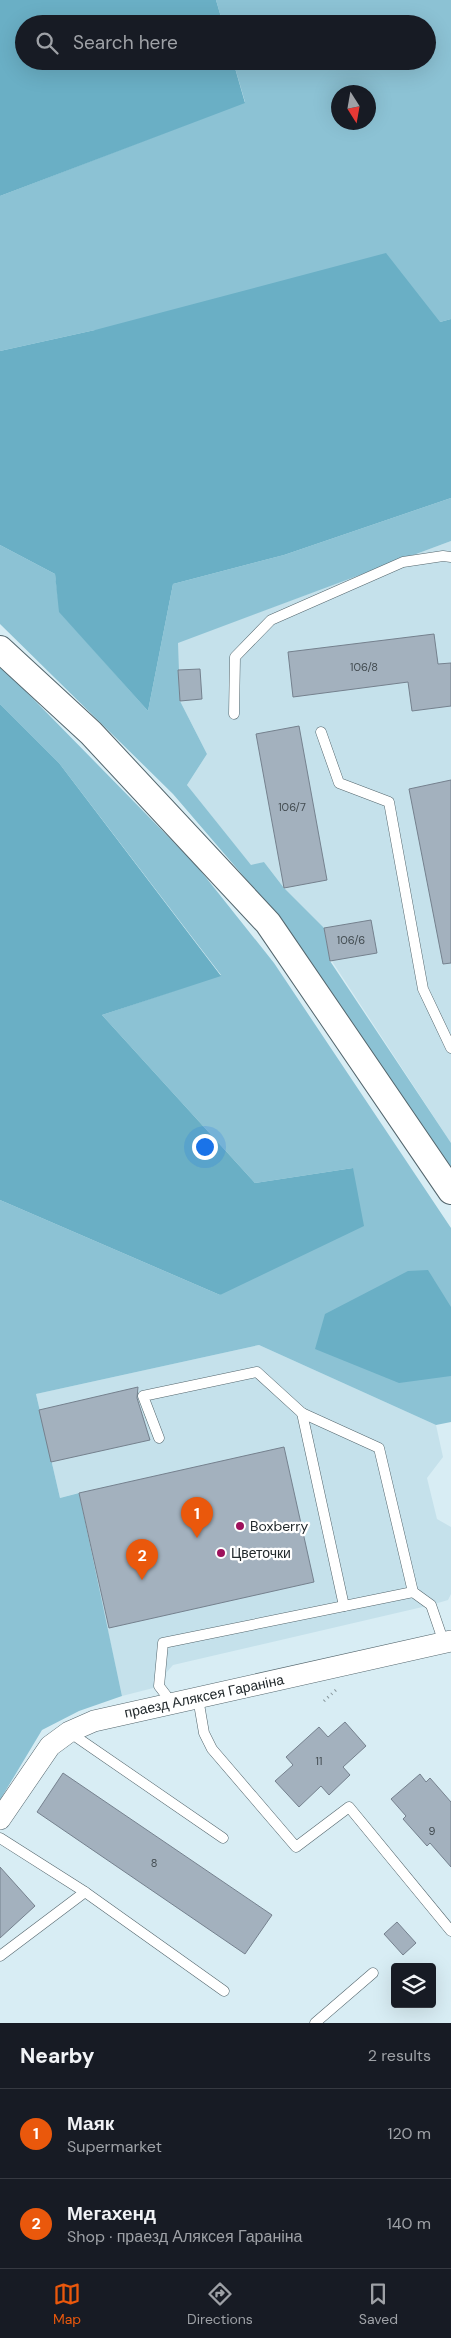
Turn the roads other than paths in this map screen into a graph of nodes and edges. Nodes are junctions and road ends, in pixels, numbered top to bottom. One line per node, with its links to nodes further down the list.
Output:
1 (451, 558): 3 (lane)
2 (0, 649): 6 (street)
3 (234, 714)
4 (321, 732): 5 (lane)
5 (451, 1048)
6 (451, 1191)
7 (302, 1413): 8 (lane); 9 (lane); 10 (lane)
8 (158, 1438)
9 (414, 1592): 10 (lane); 11 (lane)
10 (344, 1606): 13 (lane)
11 (448, 1642): 12 (street, праезд Аляксея Гараніна)
12 (198, 1698): 13 (street, праезд Аляксея Гараніна); 19 (lane)
13 (172, 1703): 14 (street, праезд Аляксея Гараніна)
14 (69, 1732): 15 (street, праезд Аляксея Гараніна); 17 (lane)
15 (0, 1819)
16 (0, 1838): 18 (lane)
17 (223, 1838)
18 (85, 1892): 20 (lane); 22 (lane)
19 (451, 1932)
20 (0, 1956)
21 (373, 1973): 23 (lane)
22 (224, 1991)
23 (315, 2023)

